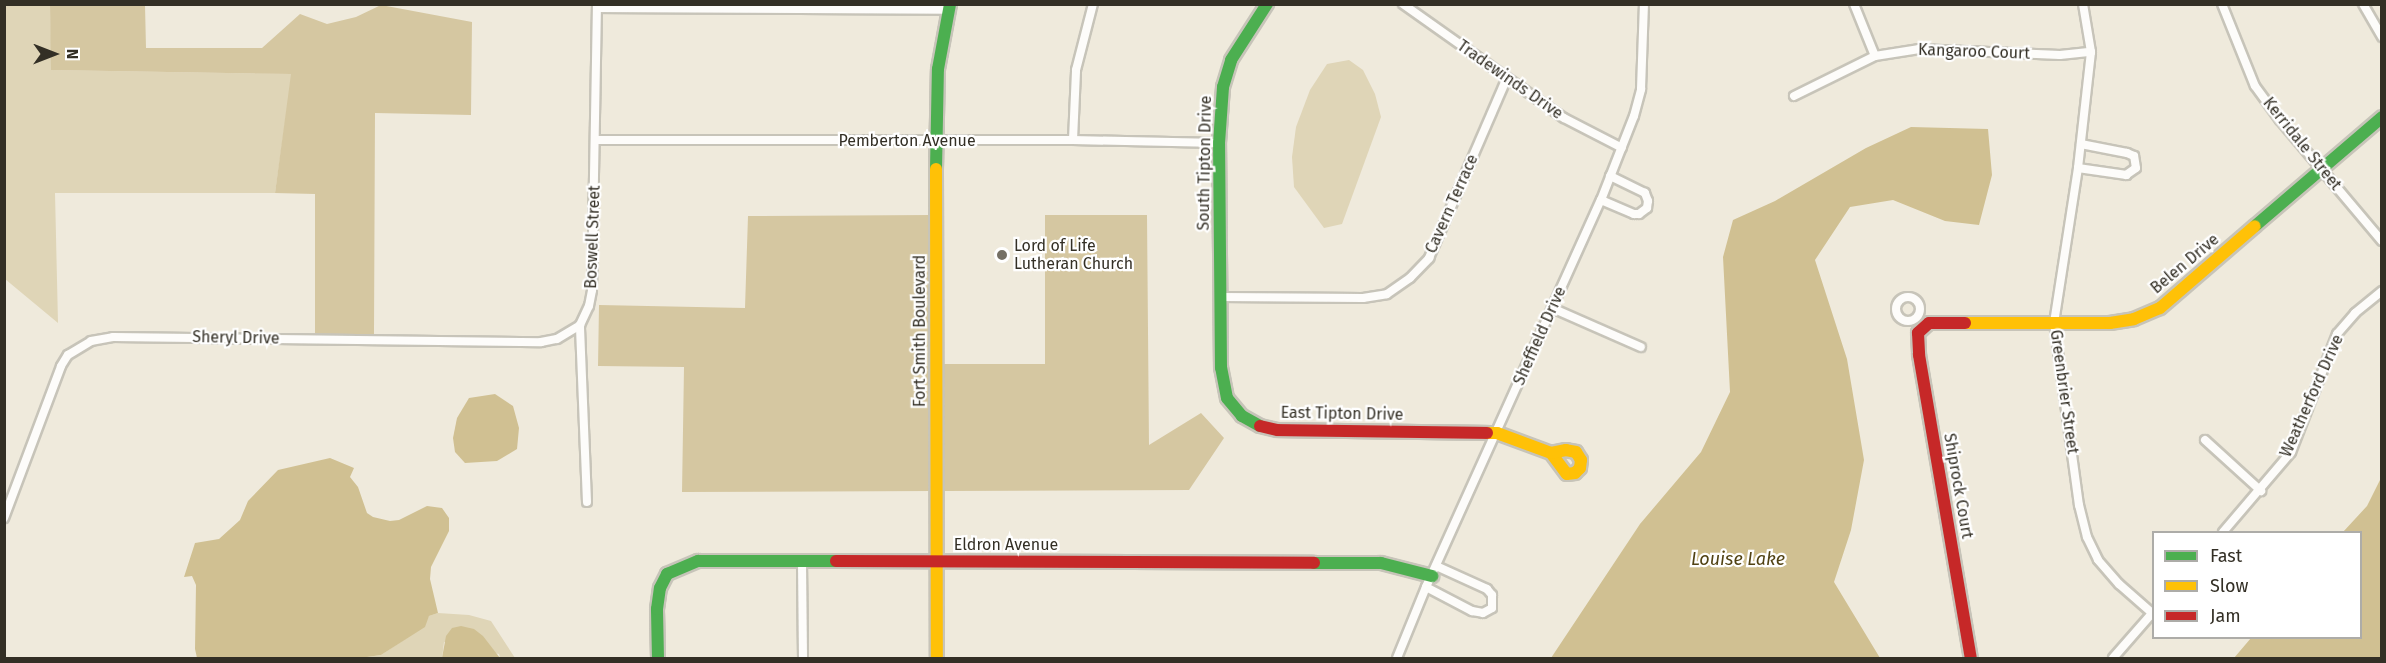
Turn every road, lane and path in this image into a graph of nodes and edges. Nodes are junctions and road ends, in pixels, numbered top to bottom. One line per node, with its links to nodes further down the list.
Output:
1 (1093, 4): 18 (street)
2 (1267, 4): 20 (street, South Tipton Drive)
3 (1403, 4): 14 (street, Tradewinds Drive)
4 (1644, 4): 22 (street, Sheffield Drive)
5 (1854, 4): 13 (street)
6 (2083, 4): 12 (street, Greenbrier Street)
7 (2222, 4): 24 (street, Kerridale Street)
8 (2363, 4): 11 (street)
9 (597, 6): 10 (street); 17 (street, Boswell Street)
10 (949, 7): 19 (street, Fort Smith Boulevard)
11 (2382, 36)
12 (2091, 52): 13 (street, Kangaroo Court); 21 (street, Greenbrier Street)
13 (1875, 56): 15 (street, Kangaroo Court)
14 (1507, 78): 22 (street, Tradewinds Drive); 29 (street, Cavern Terrace)
15 (1794, 96)
16 (2382, 117): 24 (street, Belen Drive)
17 (596, 140): 19 (street, Pemberton Avenue); 33 (street, Boswell Street)
18 (1073, 140): 19 (street, Pemberton Avenue); 20 (street, Pemberton Avenue)
19 (936, 142): 42 (street, Fort Smith Boulevard)
20 (1219, 143): 29 (street, South Tipton Drive)
21 (2081, 144): 23 (street, Greenbrier Street); 23 (street)
22 (1622, 148): 25 (street, Sheffield Drive)
23 (2078, 168): 31 (street, Greenbrier Street)
24 (2322, 168): 27 (street, Kerridale Street); 31 (street, Belen Drive)
25 (1610, 176): 26 (street, Sheffield Drive); 26 (street)
26 (1601, 200): 30 (street, Sheffield Drive)
27 (2382, 241)
28 (2382, 291): 38 (street, Weatherford Drive)
29 (1221, 297): 35 (street, East Tipton Drive)
30 (1552, 308): 34 (street); 35 (street, Sheffield Drive)
31 (2054, 322): 32 (street, Belen Drive); 45 (street, Greenbrier Street)
32 (1923, 323): 51 (street, Shiprock Court)
33 (580, 325): 39 (street, Boswell Street); 40 (street, Sheryl Drive)
34 (1641, 347)
35 (1497, 433): 37 (street, East Tipton Drive); 44 (street, Sheffield Drive)
36 (2205, 440): 38 (street)
37 (1551, 453)
38 (2261, 491): 41 (street, Weatherford Drive)
39 (587, 502)
40 (4, 518)
41 (2224, 531)
42 (938, 561): 43 (street, Eldron Avenue); 44 (street, Eldron Avenue); 49 (street, Fort Smith Boulevard)
43 (802, 562): 47 (street, Eldron Avenue); 48 (street)
44 (1431, 577): 44 (street); 50 (street, Sheffield Drive)
45 (2152, 611)
46 (2152, 613): 52 (street)
47 (658, 658)
48 (803, 658)
49 (937, 658)
50 (1397, 658)
51 (1971, 658)
52 (2113, 658)

